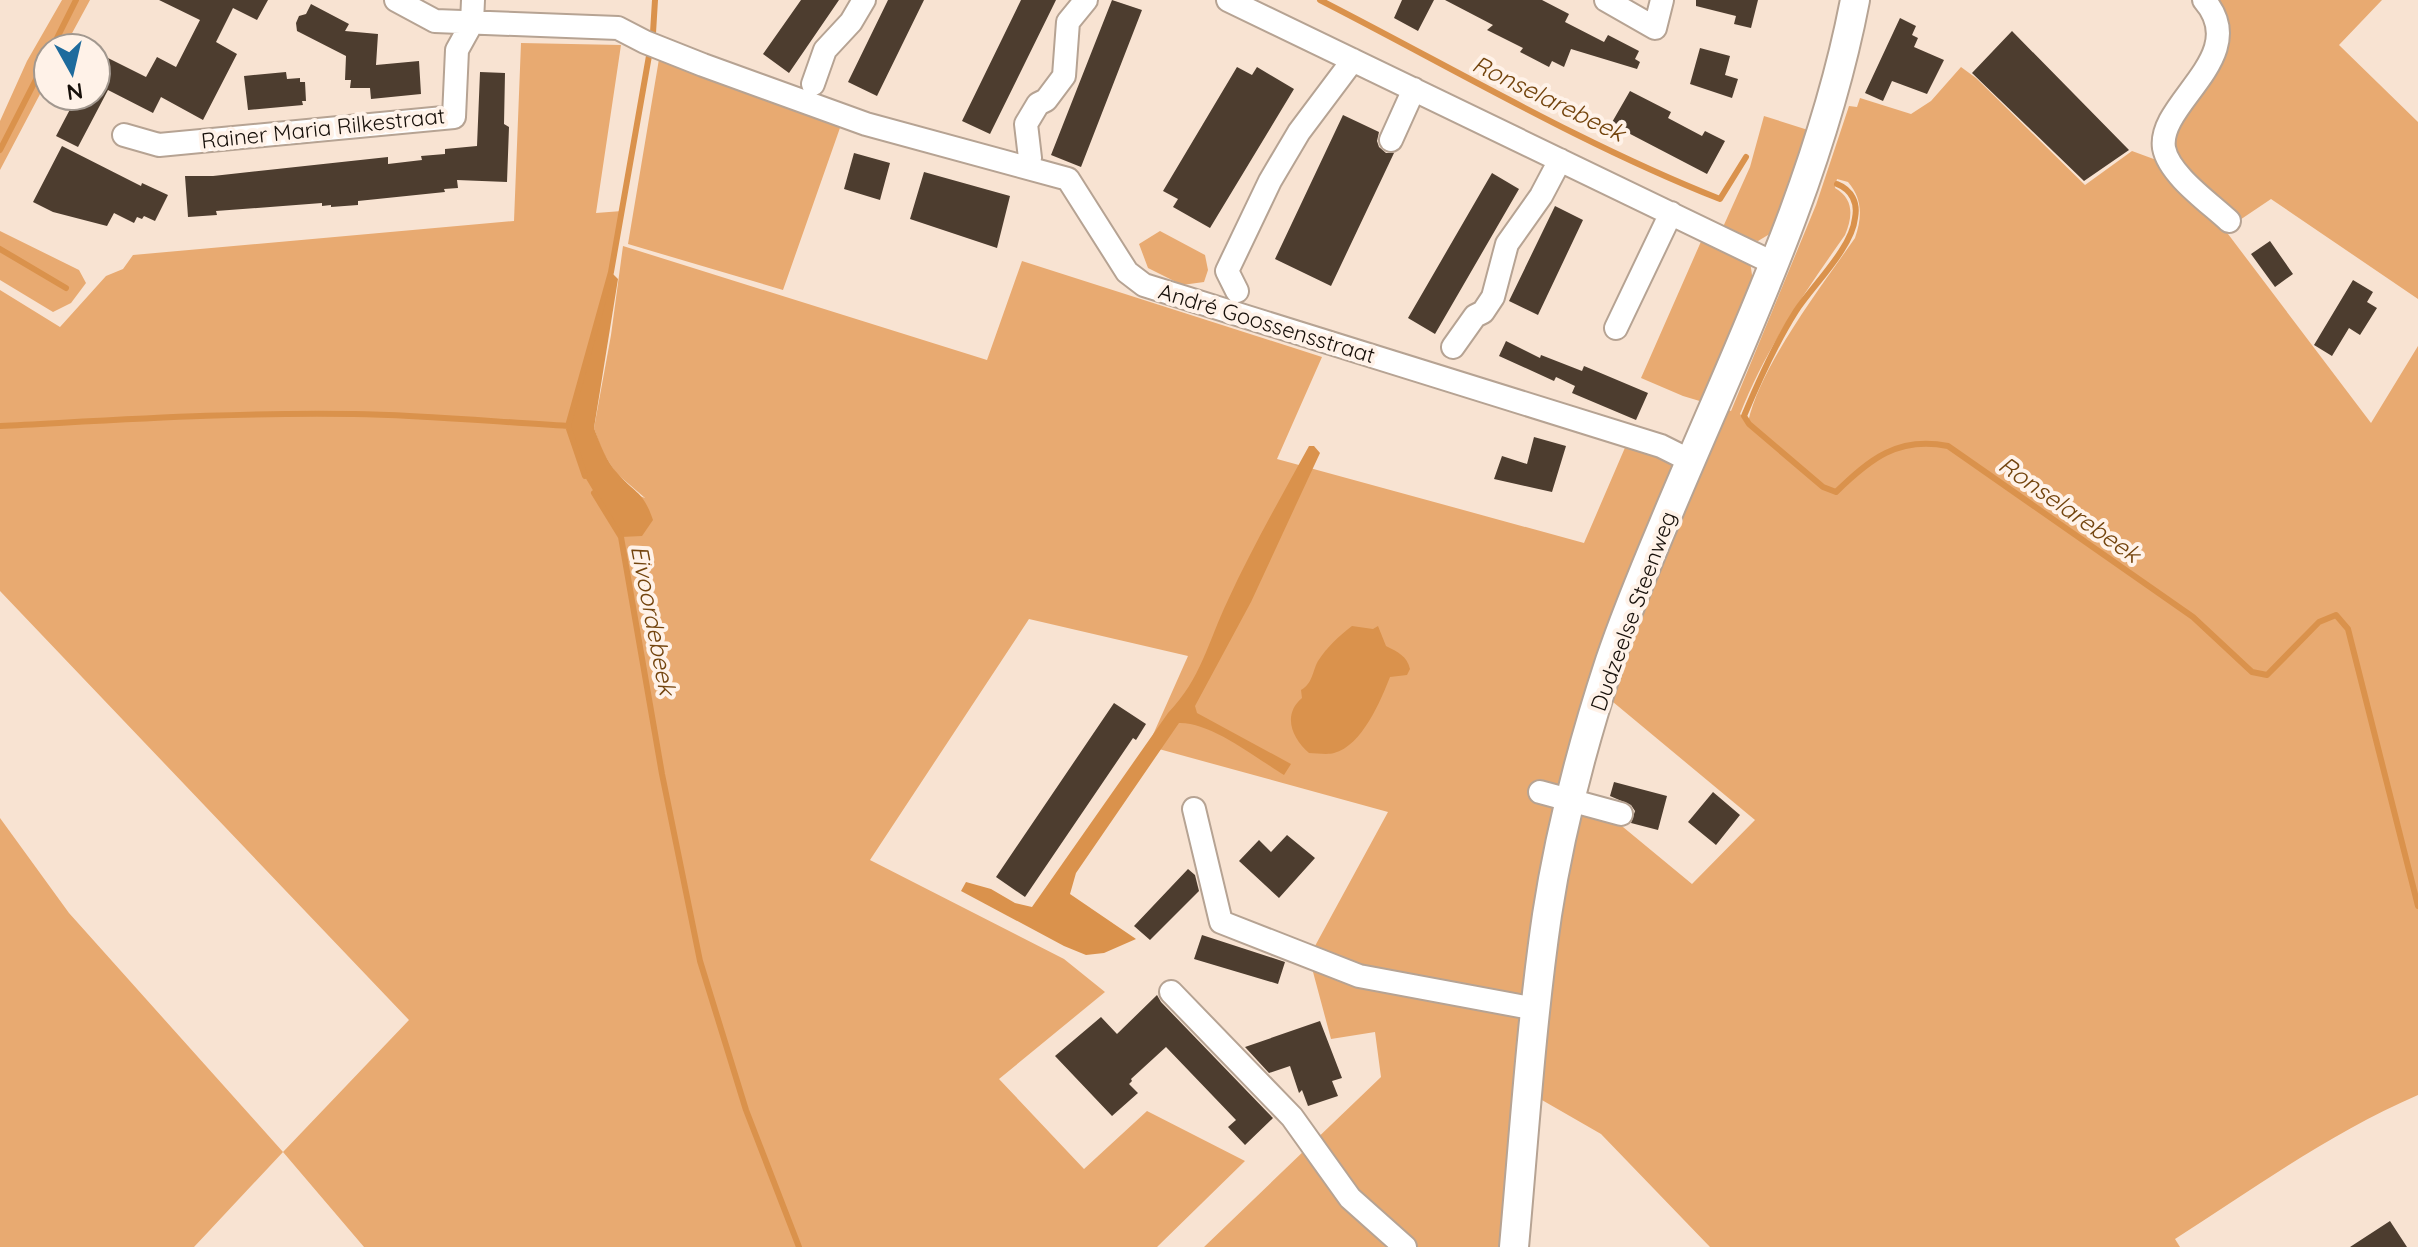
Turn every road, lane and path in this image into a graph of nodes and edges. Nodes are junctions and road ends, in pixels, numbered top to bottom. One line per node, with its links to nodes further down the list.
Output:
1 (396, 0): 10 (street, André Goossensstraat)
2 (473, 0): 10 (street, Rainer Maria Rilkestraat)
3 (864, 0): 12 (street)
4 (1086, 0): 16 (street)
5 (1228, 0): 11 (street)
6 (1606, 0): 7 (street)
7 (1662, 0)
8 (1855, 0): 20 (main road, Dudzeelse Steenweg)
9 (2204, 0): 19 (street)
10 (472, 23): 14 (street, Rainer Maria Rilkestraat); 24 (street, André Goossensstraat)
11 (1353, 60): 13 (street); 21 (street, André Goossensstraat)
12 (813, 84)
13 (1414, 89): 15 (street); 17 (street)
14 (124, 135)
15 (1391, 140)
16 (1030, 158)
17 (1560, 160): 18 (street); 23 (street)
18 (1671, 213): 20 (street); 22 (street)
19 (2229, 221)
20 (1773, 263): 24 (main road, Dudzeelse Steenweg)
21 (1237, 291)
22 (1616, 328)
23 (1453, 347)
24 (1691, 461): 26 (main road, Dudzeelse Steenweg)
25 (1540, 792): 26 (street)
26 (1570, 800): 28 (street); 30 (main road, Dudzeelse Steenweg)
27 (1194, 809): 30 (street)
28 (1621, 814)
29 (1171, 992): 31 (street)
30 (1536, 1009): 32 (main road, Dudzeelse Steenweg)
31 (1405, 1247)
32 (1514, 1247)

